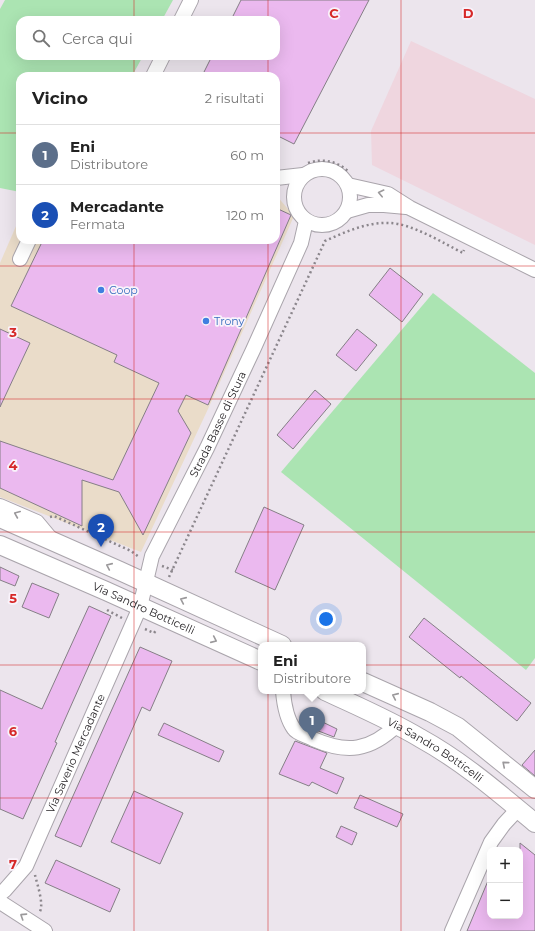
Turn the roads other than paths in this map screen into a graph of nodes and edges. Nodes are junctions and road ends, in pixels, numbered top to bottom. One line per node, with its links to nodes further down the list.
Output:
1 (191, 0): 2 (street)
2 (183, 16)
3 (161, 60): 4 (street)
4 (155, 72)
5 (303, 170): 6 (street); 7 (street); 9 (street)
6 (280, 177)
7 (350, 180): 10 (street, one-way to 7); 11 (street)
8 (280, 187): 9 (street)
9 (293, 195): 12 (street)
10 (410, 208): 11 (street); 17 (street)
11 (347, 211): 13 (street)
12 (306, 221): 13 (street); 14 (street, Strada Basse di Stura)
13 (323, 225): 14 (street, Strada Basse di Stura)
14 (301, 243): 24 (street, Strada Basse di Stura)
15 (27, 244): 16 (street)
16 (20, 260)
17 (535, 270)
18 (0, 506): 20 (street, Via Sandro Botticelli, one-way to 18)
19 (0, 518): 20 (main road, Via Sandro Botticelli)
20 (53, 541): 24 (main road, Via Sandro Botticelli, one-way to 20)
21 (0, 545): 23 (main road, Via Sandro Botticelli)
22 (0, 553): 23 (street, Via Sandro Botticelli)
23 (26, 556): 25 (main road, Via Sandro Botticelli)
24 (145, 583): 25 (street, Strada Basse di Stura); 26 (main road, Via Sandro Botticelli, one-way to 24)
25 (140, 607): 27 (main road, Via Sandro Botticelli, one-way to 27); 35 (street, Via Saverio Mercadante)
26 (275, 642)
27 (258, 661)
28 (366, 683): 32 (main road, one-way to 28)
29 (283, 694): 31 (street)
30 (331, 694): 31 (main road, Via Sandro Botticelli)
31 (397, 726): 33 (main road, Via Sandro Botticelli)
32 (535, 789)
33 (518, 809): 34 (main road, Via Sandro Botticelli); 38 (street)
34 (535, 823)
35 (0, 894)
36 (0, 902): 37 (street, one-way to 36)
37 (45, 931)
38 (452, 931)

